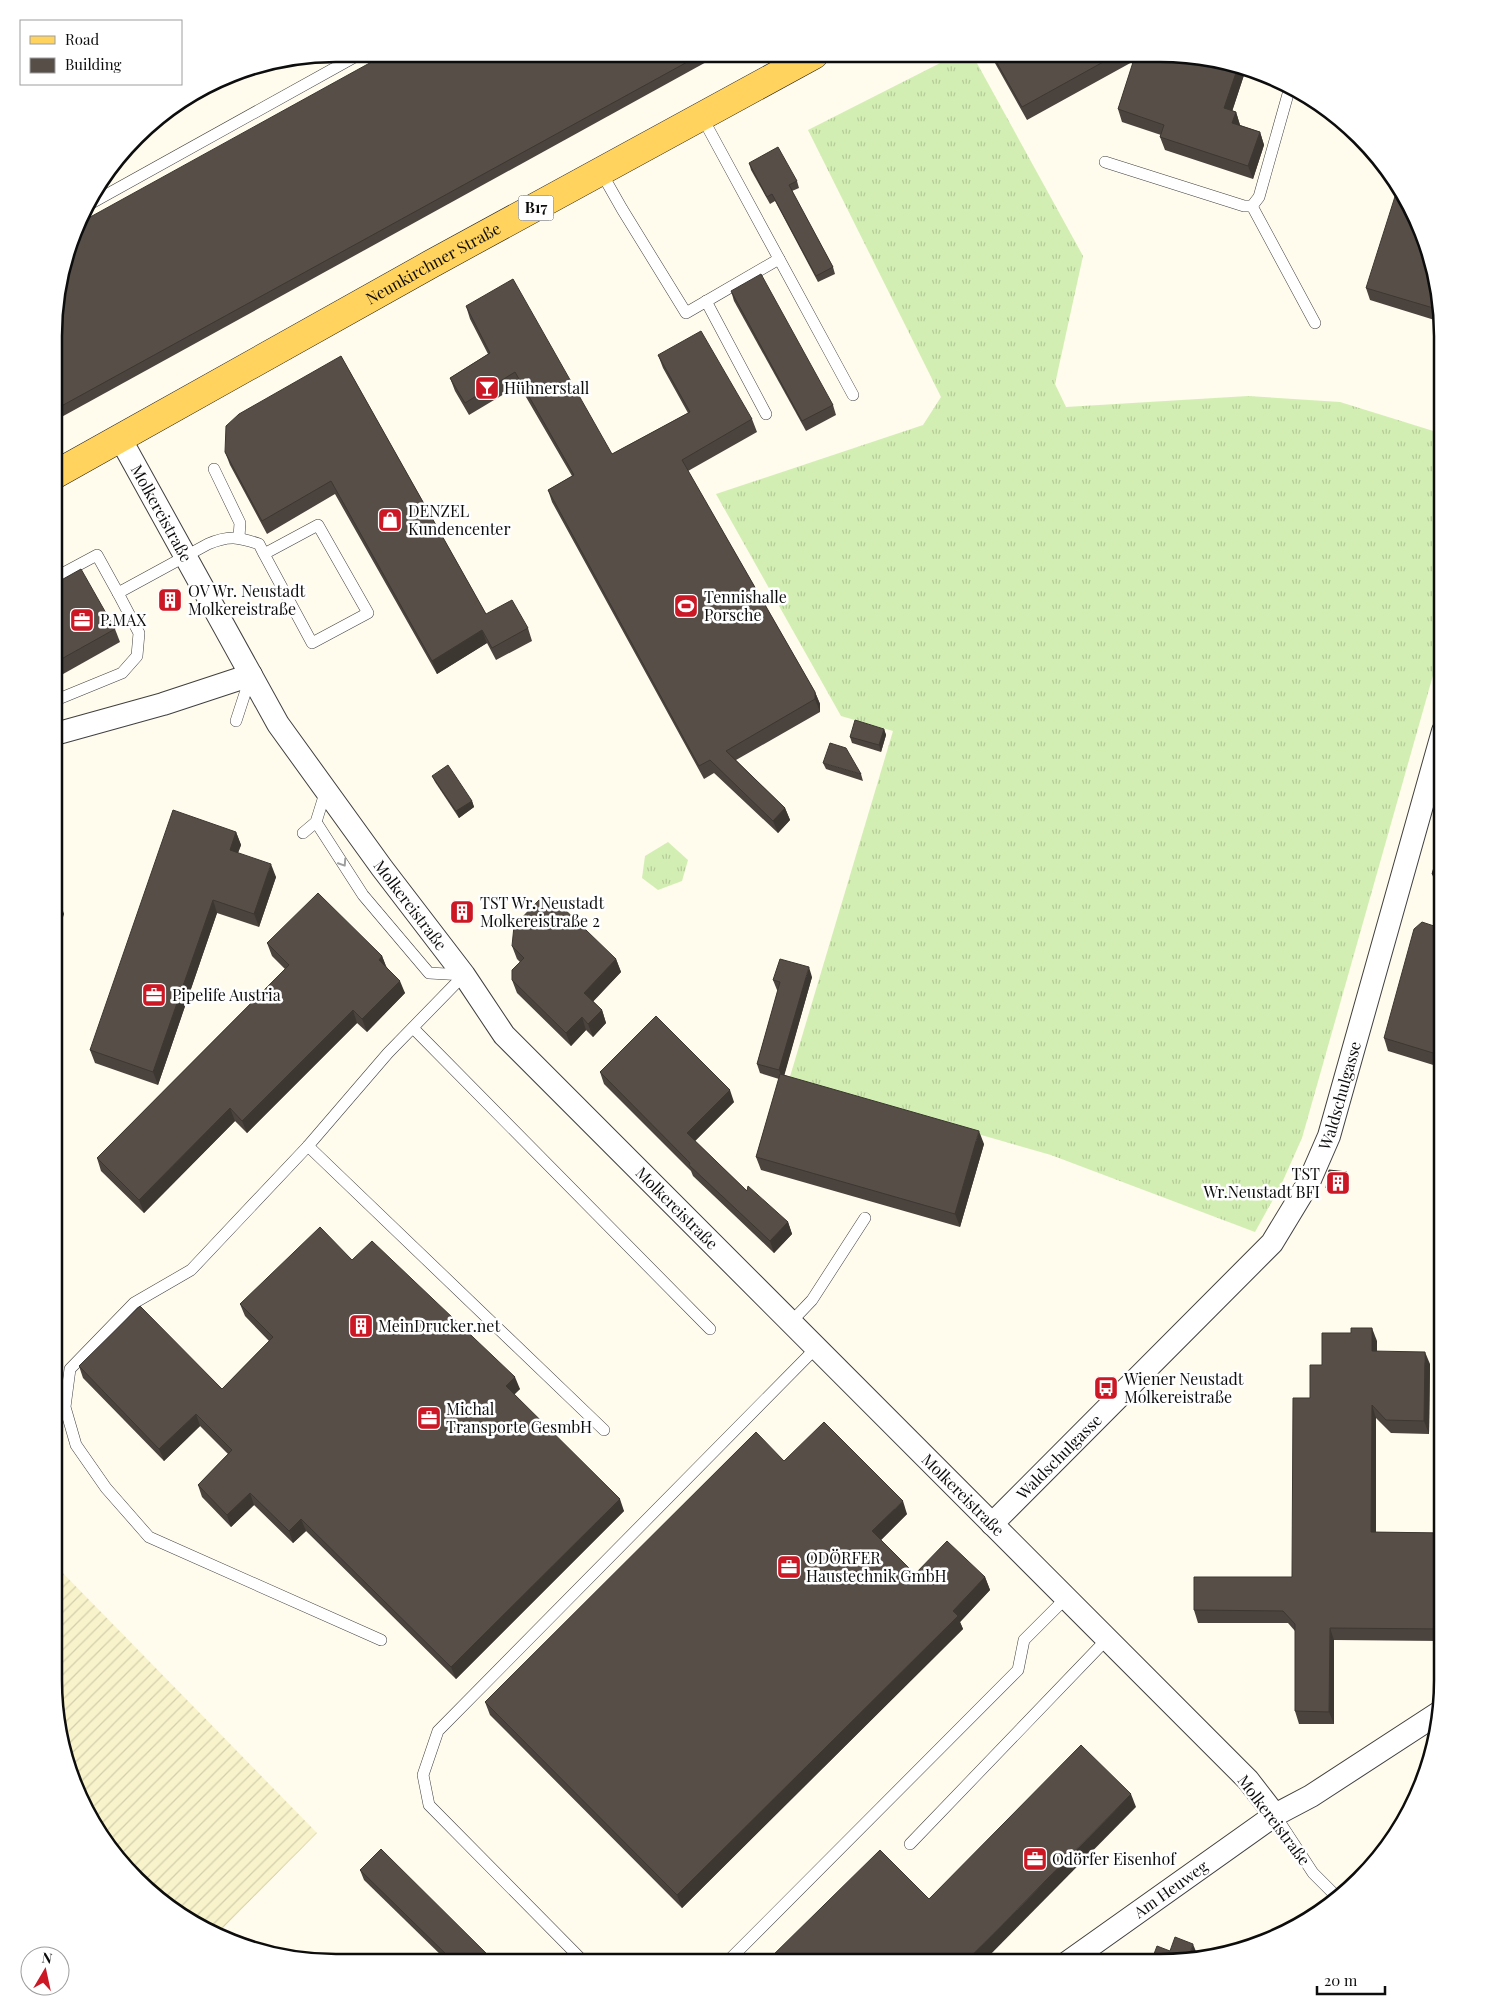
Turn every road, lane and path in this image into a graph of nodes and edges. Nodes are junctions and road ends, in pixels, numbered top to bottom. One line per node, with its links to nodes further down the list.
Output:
1 (344, 63): 7 (lane)
2 (800, 63): 4 (main road, Neunkirchner Straße / B17)
3 (1288, 94): 8 (lane)
4 (702, 117): 6 (main road, Neunkirchner Straße / B17); 9 (lane)
5 (1105, 162): 8 (lane)
6 (601, 172): 10 (lane); 14 (main road, Neunkirchner Straße / B17)
7 (100, 198)
8 (1252, 206): 11 (lane)
9 (779, 259): 10 (lane); 12 (lane)
10 (706, 301): 13 (lane)
11 (1315, 323)
12 (853, 395)
13 (766, 414)
14 (120, 438): 16 (main road, Neunkirchner Straße / B17); 19 (street, Molkereistraße)
15 (214, 470): 17 (lane)
16 (62, 471)
17 (239, 537): 18 (lane); 19 (lane)
18 (264, 554): 18 (lane)
19 (185, 556): 21 (lane); 22 (street, Molkereistraße)
20 (62, 574): 21 (lane)
21 (118, 593): 23 (lane)
22 (250, 675): 24 (lane); 25 (street); 27 (street, Molkereistraße)
23 (62, 698)
24 (236, 721)
25 (62, 732)
26 (1434, 763): 38 (street, Waldschulgasse)
27 (326, 790): 28 (lane); 30 (street, Molkereistraße)
28 (316, 822): 29 (lane); 30 (lane, one-way to 30)
29 (303, 833)
30 (464, 975): 31 (lane); 34 (street, Molkereistraße)
31 (413, 1028): 32 (lane); 35 (lane)
32 (308, 1146): 37 (lane); 41 (lane)
33 (865, 1218): 34 (lane)
34 (792, 1321): 36 (street, Molkereistraße)
35 (710, 1328)
36 (816, 1348): 38 (street, Molkereistraße); 46 (lane)
37 (604, 1430)
38 (992, 1524): 39 (street, Molkereistraße)
39 (1066, 1598): 40 (street, Molkereistraße); 47 (lane)
40 (1107, 1639): 43 (street, Molkereistraße); 44 (lane)
41 (381, 1640)
42 (1432, 1717): 43 (street, Am Heuweg)
43 (1275, 1815): 45 (lane, Molkereistraße); 48 (street, Am Heuweg)
44 (910, 1844)
45 (1333, 1892)
46 (576, 1954)
47 (735, 1954)
48 (1079, 1954)

